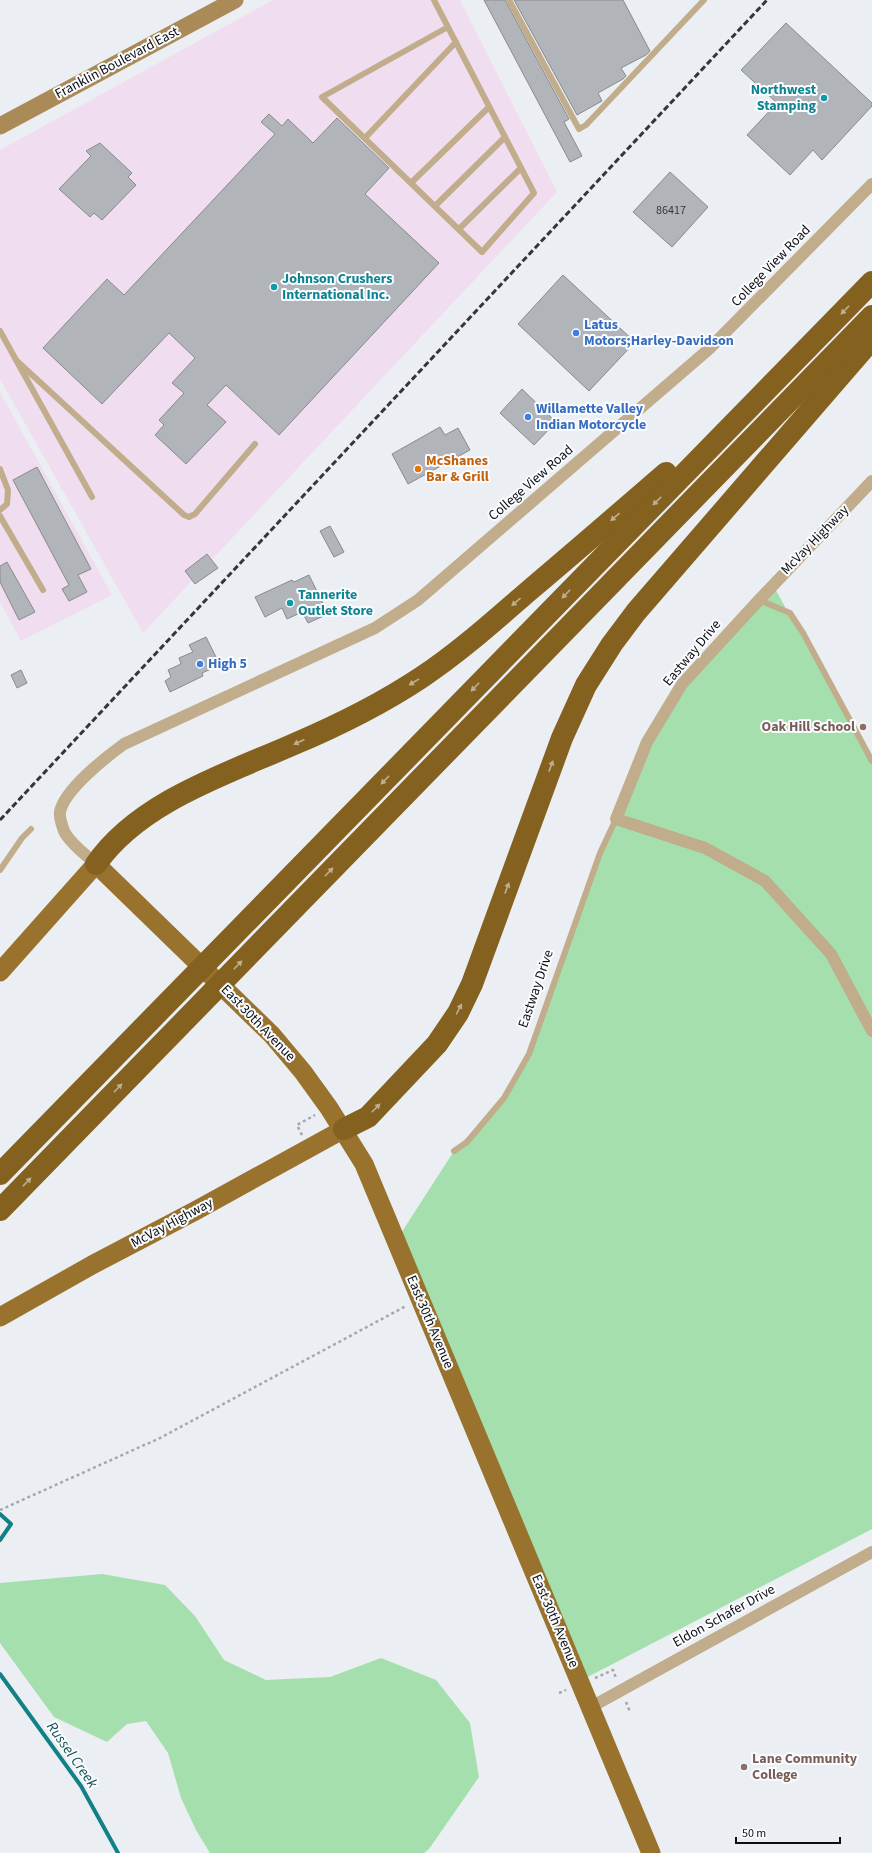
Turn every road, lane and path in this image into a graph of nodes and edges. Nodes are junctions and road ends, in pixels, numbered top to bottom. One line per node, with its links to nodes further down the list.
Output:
1 (235, 0): 8 (main road, Franklin Boulevard East)
2 (434, 0): 5 (lane)
3 (510, 0): 4 (lane)
4 (704, 0)
5 (448, 27): 6 (lane); 10 (lane)
6 (456, 42): 7 (lane); 10 (lane)
7 (489, 107): 9 (lane); 12 (lane)
8 (0, 126)
9 (505, 137): 11 (lane); 14 (lane)
10 (364, 138): 12 (lane)
11 (521, 168): 15 (lane); 15 (lane)
12 (411, 183): 14 (lane)
13 (872, 184): 33 (street, College View Road)
14 (435, 206): 15 (lane)
15 (459, 229)
16 (872, 282): 21 (highway, one-way to 21)
17 (872, 316): 40 (highway, one-way to 17)
18 (0, 331): 20 (lane)
19 (872, 339): 37 (highway, one-way to 19)
20 (16, 361): 22 (lane); 25 (lane)
21 (793, 364): 33 (highway, one-way to 33); 39 (highway, one-way to 39)
22 (255, 444)
23 (0, 469): 26 (lane)
24 (872, 481): 29 (street, McVay Highway)
25 (92, 497)
26 (0, 510)
27 (0, 516): 28 (lane)
28 (42, 590)
29 (759, 600): 30 (lane); 31 (street, Eastway Drive)
30 (872, 761)
31 (616, 819): 36 (street); 38 (lane, Eastway Drive)
32 (31, 829): 34 (lane)
33 (96, 864): 35 (main road); 37 (main road, East 30th Avenue)
34 (0, 870)
35 (0, 972)
36 (872, 1031)
37 (344, 1129): 41 (main road, East 30th Avenue); 42 (main road, McVay Highway)
38 (454, 1151)
39 (0, 1174)
40 (0, 1210)
41 (420, 1298): 43 (path); 45 (main road, East 30th Avenue)
42 (0, 1316)
43 (0, 1510)
44 (872, 1552): 45 (street, Eldon Schafer Drive)
45 (591, 1707): 46 (main road, East 30th Avenue)
46 (651, 1853)

